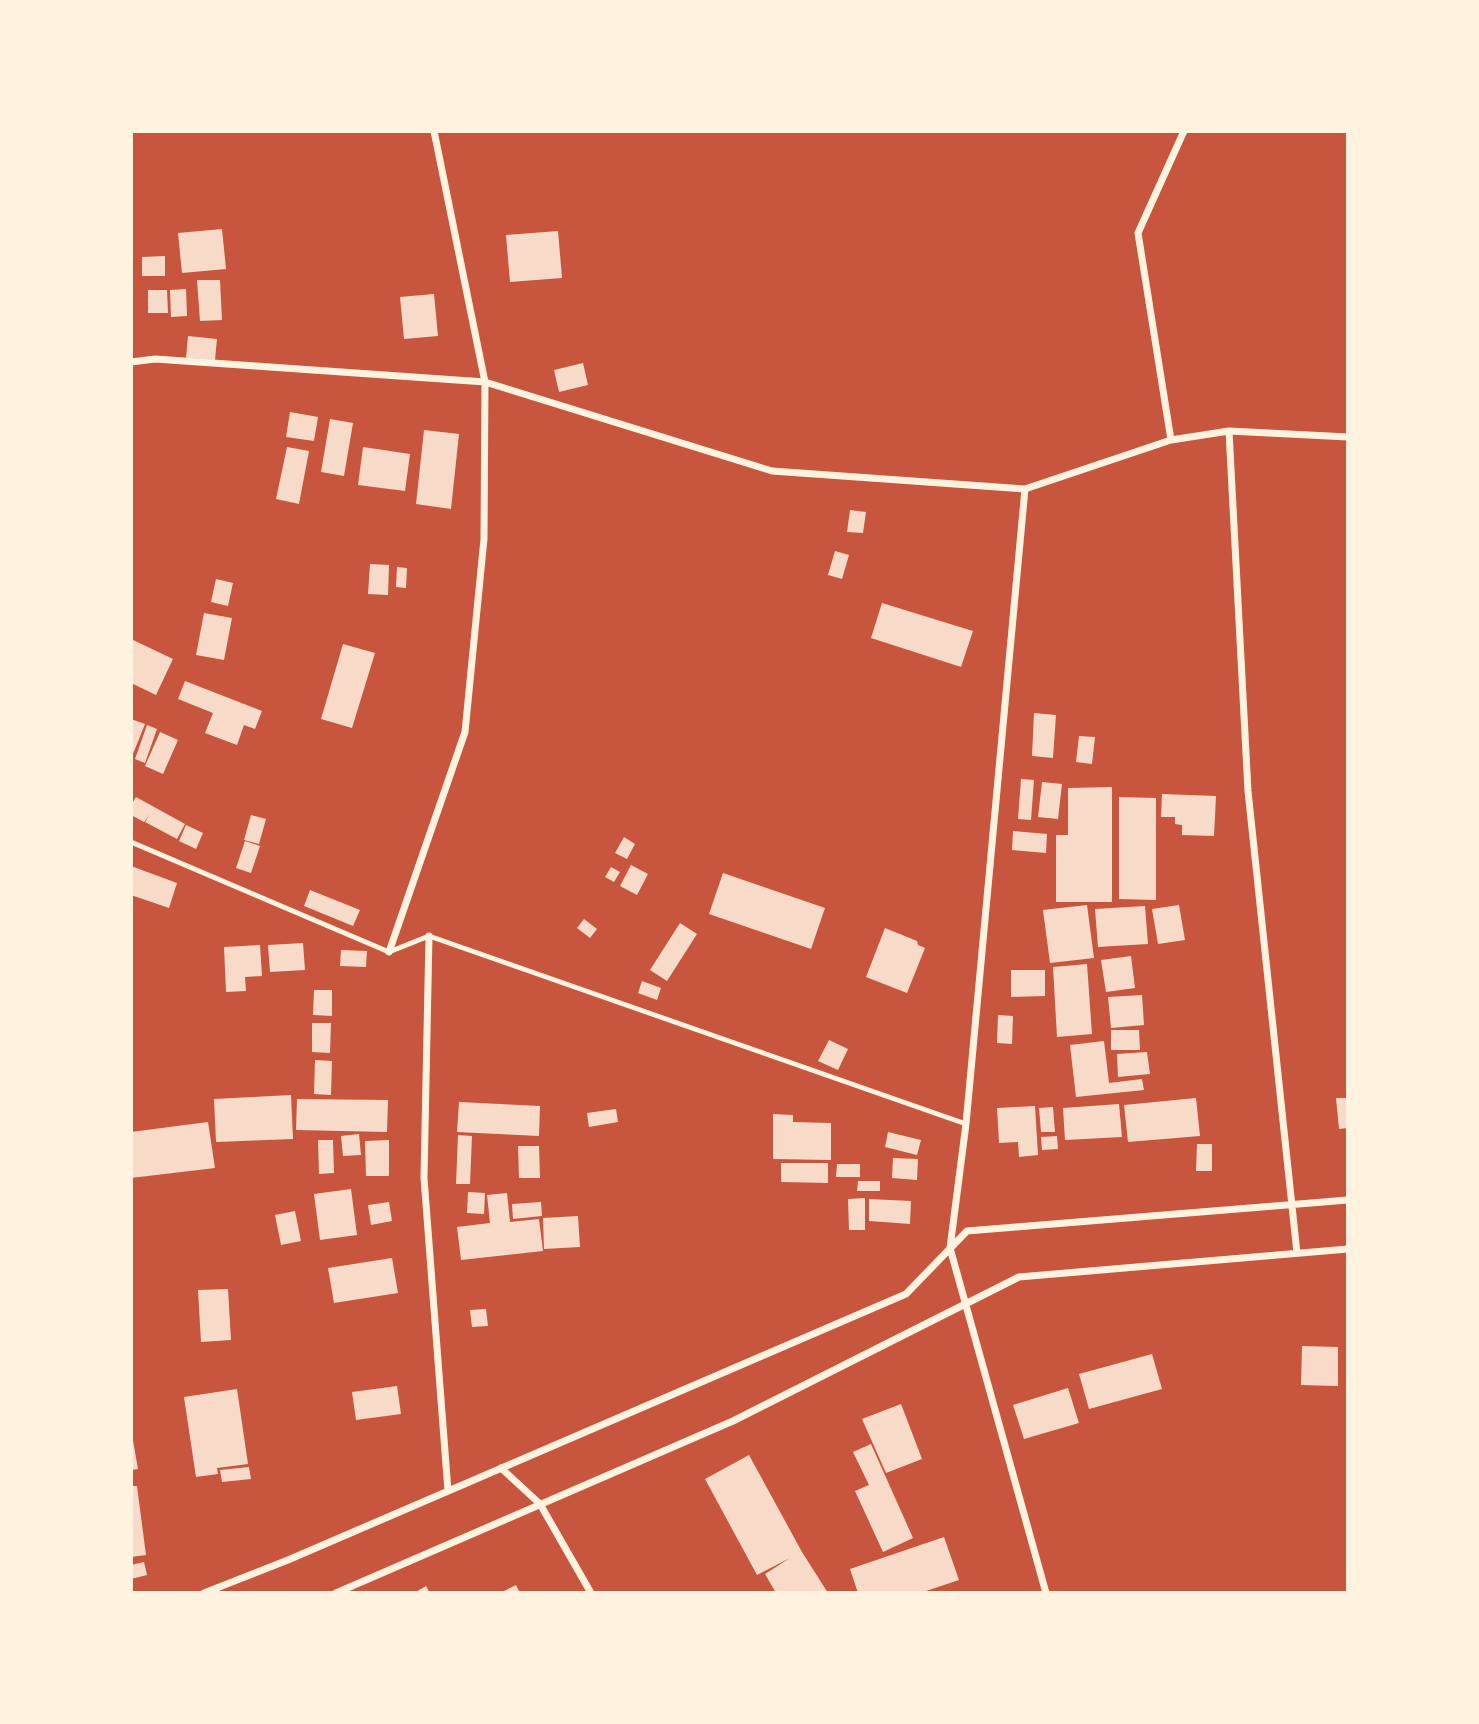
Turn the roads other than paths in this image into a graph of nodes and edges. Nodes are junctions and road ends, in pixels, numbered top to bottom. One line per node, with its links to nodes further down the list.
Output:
1 (434, 131): 4 (street)
2 (1184, 131): 7 (street)
3 (131, 362): 4 (street)
4 (485, 382): 8 (street); 11 (street)
5 (1229, 431): 6 (street); 7 (street); 14 (street)
6 (1348, 437)
7 (1171, 440): 8 (street)
8 (1025, 489): 12 (street)
9 (131, 842): 11 (lane)
10 (429, 936): 11 (lane); 12 (lane); 20 (street)
11 (388, 952)
12 (965, 1124): 15 (street)
13 (1348, 1200): 14 (street)
14 (1292, 1205): 15 (street); 17 (street)
15 (950, 1248): 18 (street); 19 (street)
16 (1348, 1249): 17 (street)
17 (1297, 1253): 18 (street)
18 (965, 1304): 21 (street); 25 (street)
19 (501, 1468): 20 (street); 21 (street)
20 (448, 1491): 22 (street)
21 (540, 1504): 23 (street); 24 (street)
22 (204, 1593)
23 (336, 1593)
24 (591, 1593)
25 (1046, 1593)

